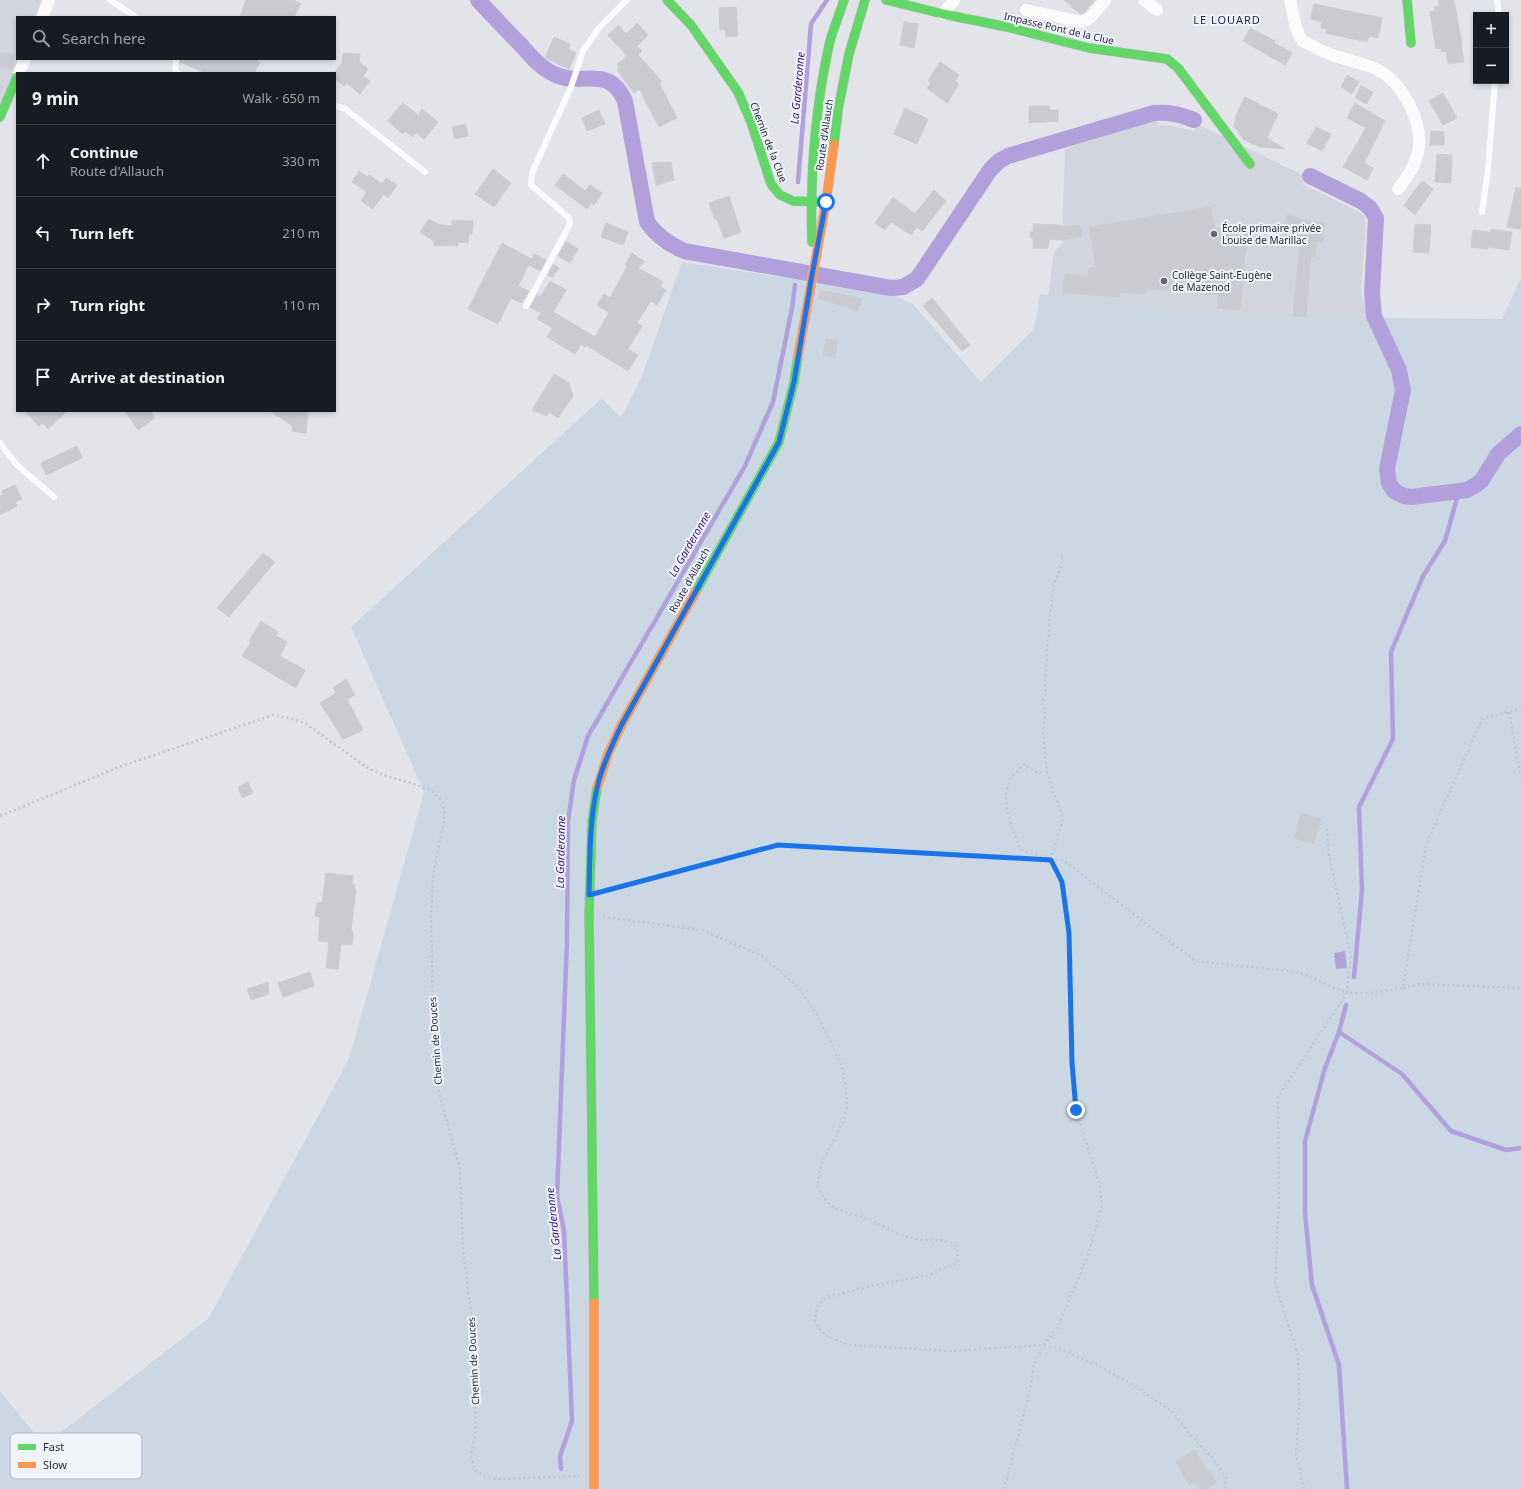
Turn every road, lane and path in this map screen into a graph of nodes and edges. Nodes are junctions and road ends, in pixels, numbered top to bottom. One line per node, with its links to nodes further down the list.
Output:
1 (49, 0): 18 (street)
2 (110, 0): 19 (lane)
3 (627, 0): 36 (lane)
4 (667, 0): 32 (main road, Chemin de la Clue)
5 (844, 0): 32 (main road, Route d'Allauch)
6 (865, 0): 33 (main road, Route d'Allauch)
7 (886, 0): 17 (main road, Impasse Pont de la Clue)
8 (954, 0): 17 (street)
9 (1105, 0): 14 (street)
10 (1144, 0): 15 (street)
11 (1290, 0): 31 (street)
12 (1407, 0): 20 (main road)
13 (1497, 0): 16 (lane)
14 (1026, 10)
15 (1157, 10)
16 (1499, 12)
17 (943, 14): 29 (main road, Impasse Pont de la Clue)
18 (42, 16)
19 (134, 16)
20 (1411, 43)
21 (24, 60): 23 (street)
22 (176, 60): 24 (lane)
23 (19, 72)
24 (177, 72)
25 (16, 79): 28 (main road)
26 (1495, 84): 34 (lane)
27 (336, 106): 30 (lane)
28 (0, 117)
29 (1250, 164)
30 (425, 172)
31 (1398, 189)
32 (811, 202): 33 (main road, Chemin de la Clue); 35 (main road, Route d'Allauch)
33 (826, 202): 35 (main road, Route d'Allauch)
34 (1482, 212)
35 (812, 275): 47 (main road, Route d'Allauch)
36 (526, 306)
37 (0, 443): 38 (lane)
38 (54, 497)
39 (1062, 554): 42 (path)
40 (1521, 709): 41 (path)
41 (1509, 712): 43 (path); 49 (path)
42 (1047, 772): 46 (path); 46 (path)
43 (1521, 777)
44 (0, 816): 53 (path, Chemin de Douces)
45 (1327, 829): 51 (path)
46 (1051, 860): 47 (path); 51 (path); 52 (path)
47 (589, 895): 48 (main road, Route d'Allauch)
48 (589, 915): 52 (path); 53 (main road, Route d'Allauch)
49 (1403, 988): 50 (path); 51 (path)
50 (1521, 988)
51 (1347, 992): 57 (path)
52 (1044, 1346): 55 (path); 56 (path)
53 (594, 1475): 54 (main road, Route d'Allauch)
54 (594, 1489)
55 (1004, 1489)
56 (1225, 1489)
57 (1304, 1489)

